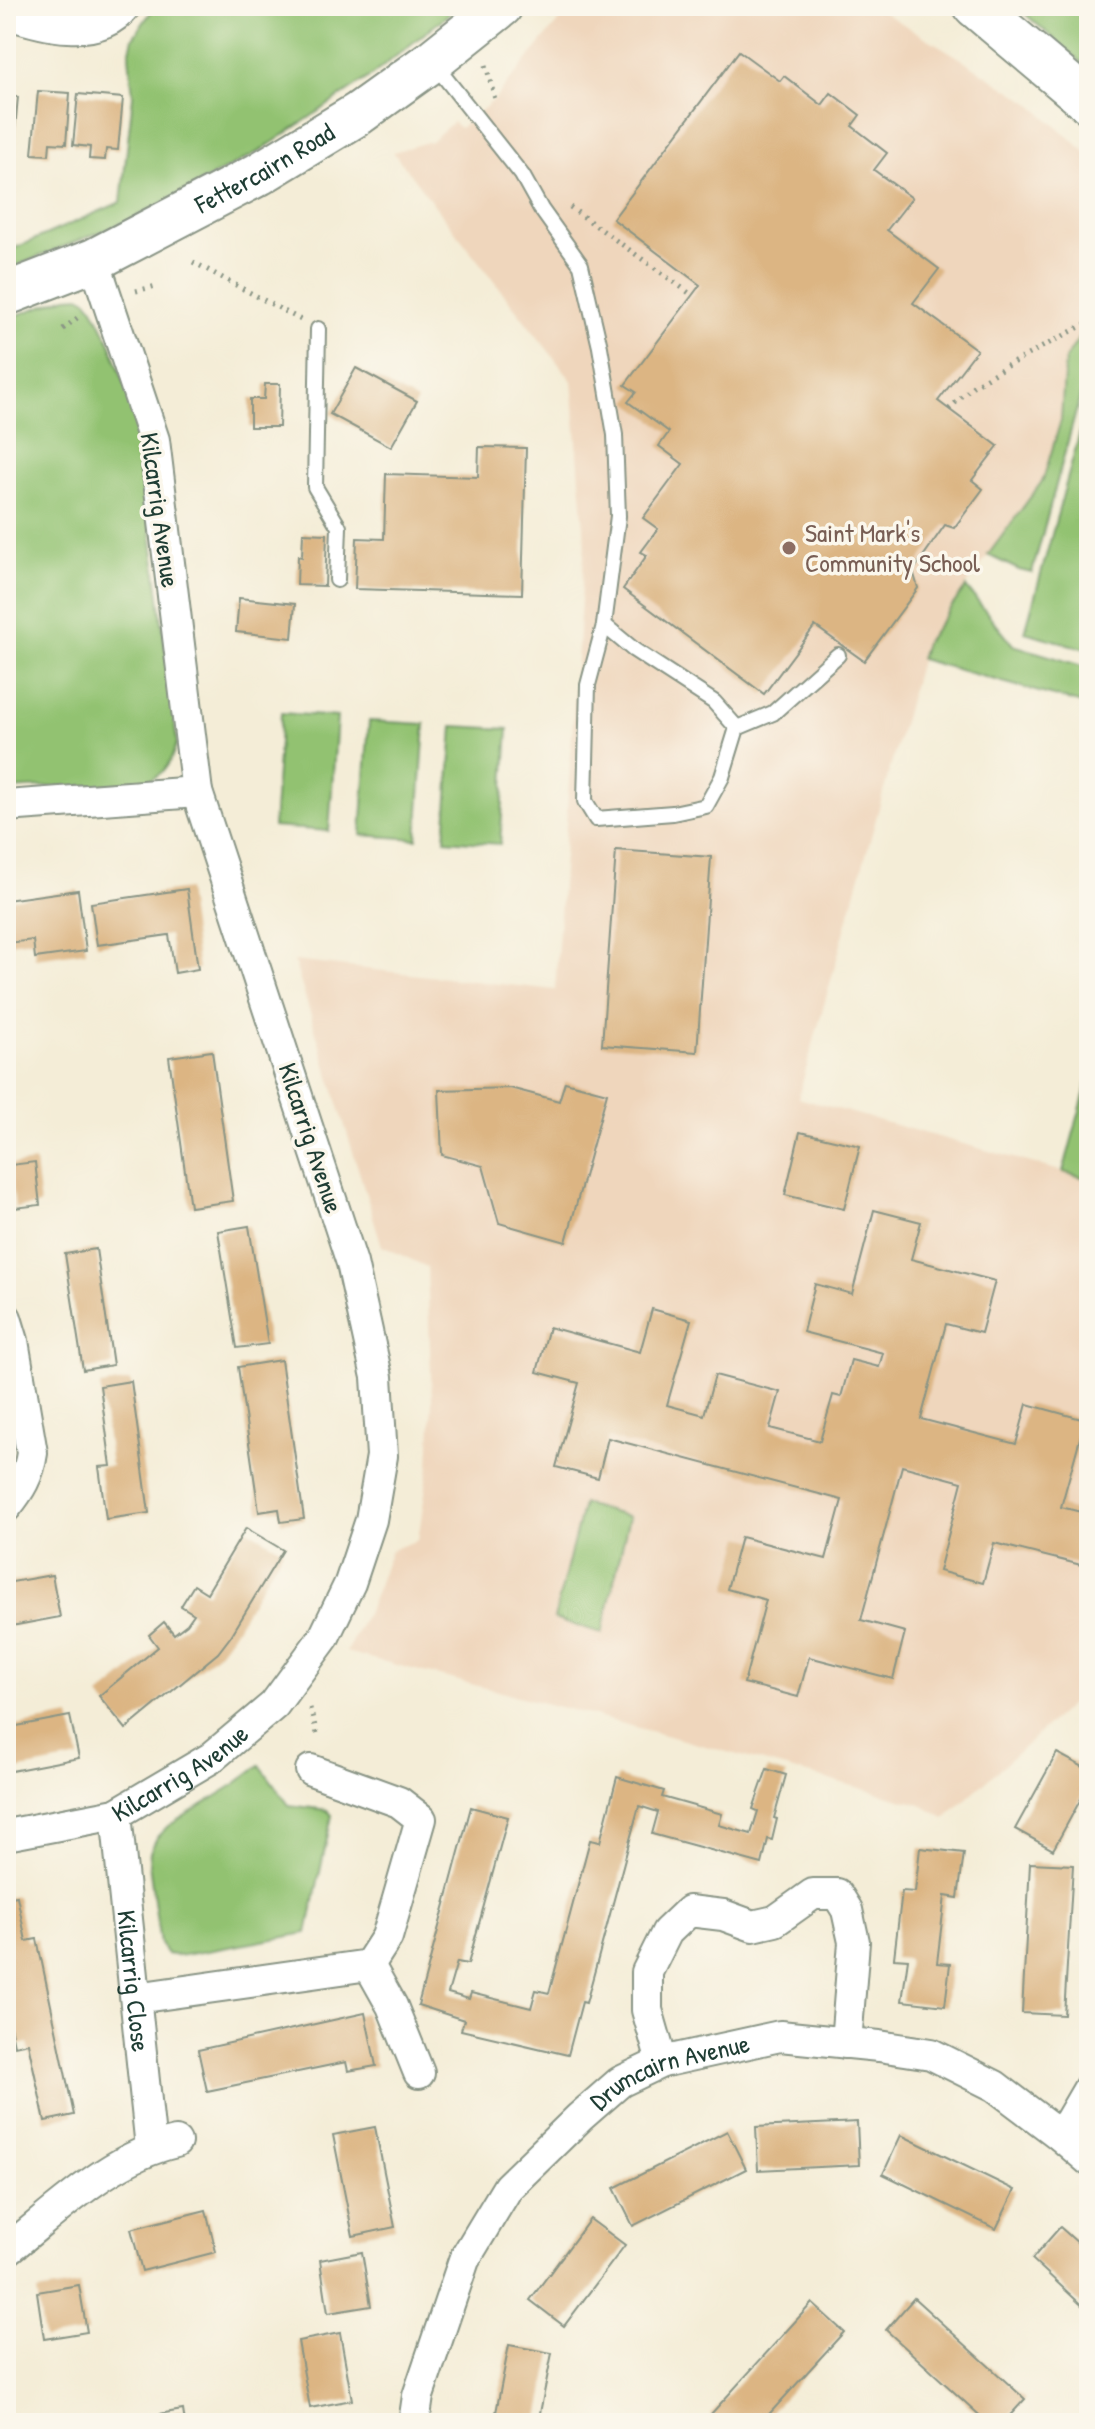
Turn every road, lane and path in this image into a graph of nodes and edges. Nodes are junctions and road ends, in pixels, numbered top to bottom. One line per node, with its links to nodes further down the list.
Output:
1 (125, 6): 4 (street)
2 (501, 6): 5 (street, Fettercairn Road)
3 (975, 6): 6 (street)
4 (6, 13)
5 (432, 61): 8 (street, Fettercairn Road); 20 (lane)
6 (1089, 102)
7 (568, 206): 13 (path)
8 (94, 260): 12 (street, Fettercairn Road); 23 (street, Kilcarrig Avenue)
9 (193, 262): 17 (path)
10 (156, 286): 11 (path)
11 (131, 293)
12 (6, 294)
13 (692, 295)
14 (93, 308): 16 (path)
15 (1089, 322): 18 (path)
16 (63, 329)
17 (318, 329): 19 (lane)
18 (949, 409)
19 (337, 580)
20 (604, 625): 22 (lane); 22 (lane)
21 (838, 655): 22 (lane)
22 (737, 728)
23 (197, 792): 24 (street); 30 (street, Kilcarrig Avenue)
24 (6, 806)
25 (6, 1318): 26 (street)
26 (6, 1507)
27 (310, 1705): 28 (path)
28 (318, 1737)
29 (311, 1770): 32 (street)
30 (116, 1814): 31 (street, Kilcarrig Avenue); 33 (street, Kilcarrig Close)
31 (6, 1835)
32 (369, 1965): 33 (street); 36 (street)
33 (136, 1998): 40 (street, Kilcarrig Close)
34 (846, 2043): 35 (street, Drumcairn Avenue); 35 (street); 38 (street, Drumcairn Avenue)
35 (662, 2062): 41 (street, Drumcairn Avenue)
36 (419, 2073)
37 (1089, 2088): 38 (street)
38 (1061, 2136): 39 (street, Drumcairn Avenue)
39 (1089, 2160)
40 (6, 2251)
41 (414, 2423)

